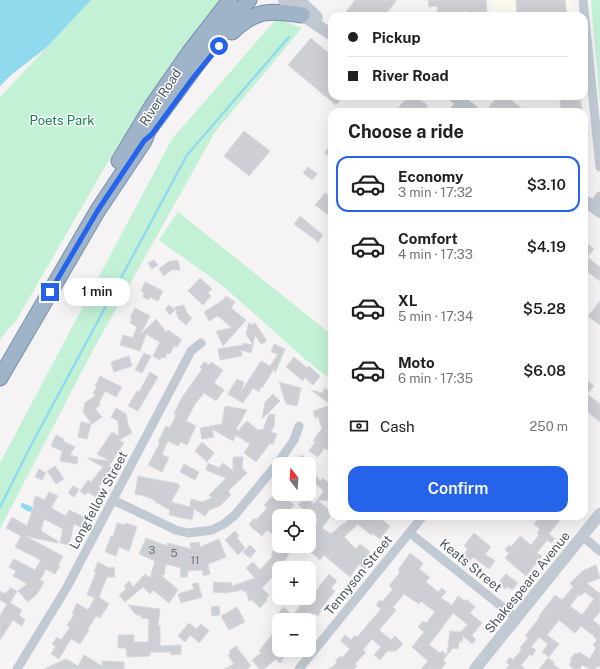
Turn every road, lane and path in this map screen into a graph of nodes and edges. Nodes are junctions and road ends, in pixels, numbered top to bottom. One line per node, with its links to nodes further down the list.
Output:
1 (230, 0): 14 (highway, River Road)
2 (240, 0): 14 (highway)
3 (249, 0): 15 (highway, River Road)
4 (284, 0): 8 (street)
5 (299, 0): 9 (street)
6 (583, 0): 7 (street)
7 (584, 12)
8 (302, 15): 10 (street); 15 (highway)
9 (328, 28)
10 (328, 32)
11 (588, 49): 16 (street)
12 (459, 100): 13 (street)
13 (469, 108)
14 (140, 126): 20 (highway, River Road)
15 (144, 141): 21 (highway, River Road)
16 (600, 166)
17 (600, 196): 18 (street)
18 (592, 206)
19 (201, 344): 23 (street, Longfellow Street)
20 (0, 364)
21 (0, 378)
22 (299, 426): 23 (street)
23 (112, 500): 30 (street, Longfellow Street)
24 (600, 514): 27 (street, Shakespeare Avenue)
25 (420, 520): 26 (street, Tennyson Street)
26 (410, 533): 29 (street, Keats Street); 31 (street, Tennyson Street)
27 (582, 536): 28 (street); 29 (street, Shakespeare Avenue)
28 (600, 551)
29 (516, 618): 32 (street, Shakespeare Avenue)
30 (17, 669)
31 (299, 669)
32 (475, 669)

